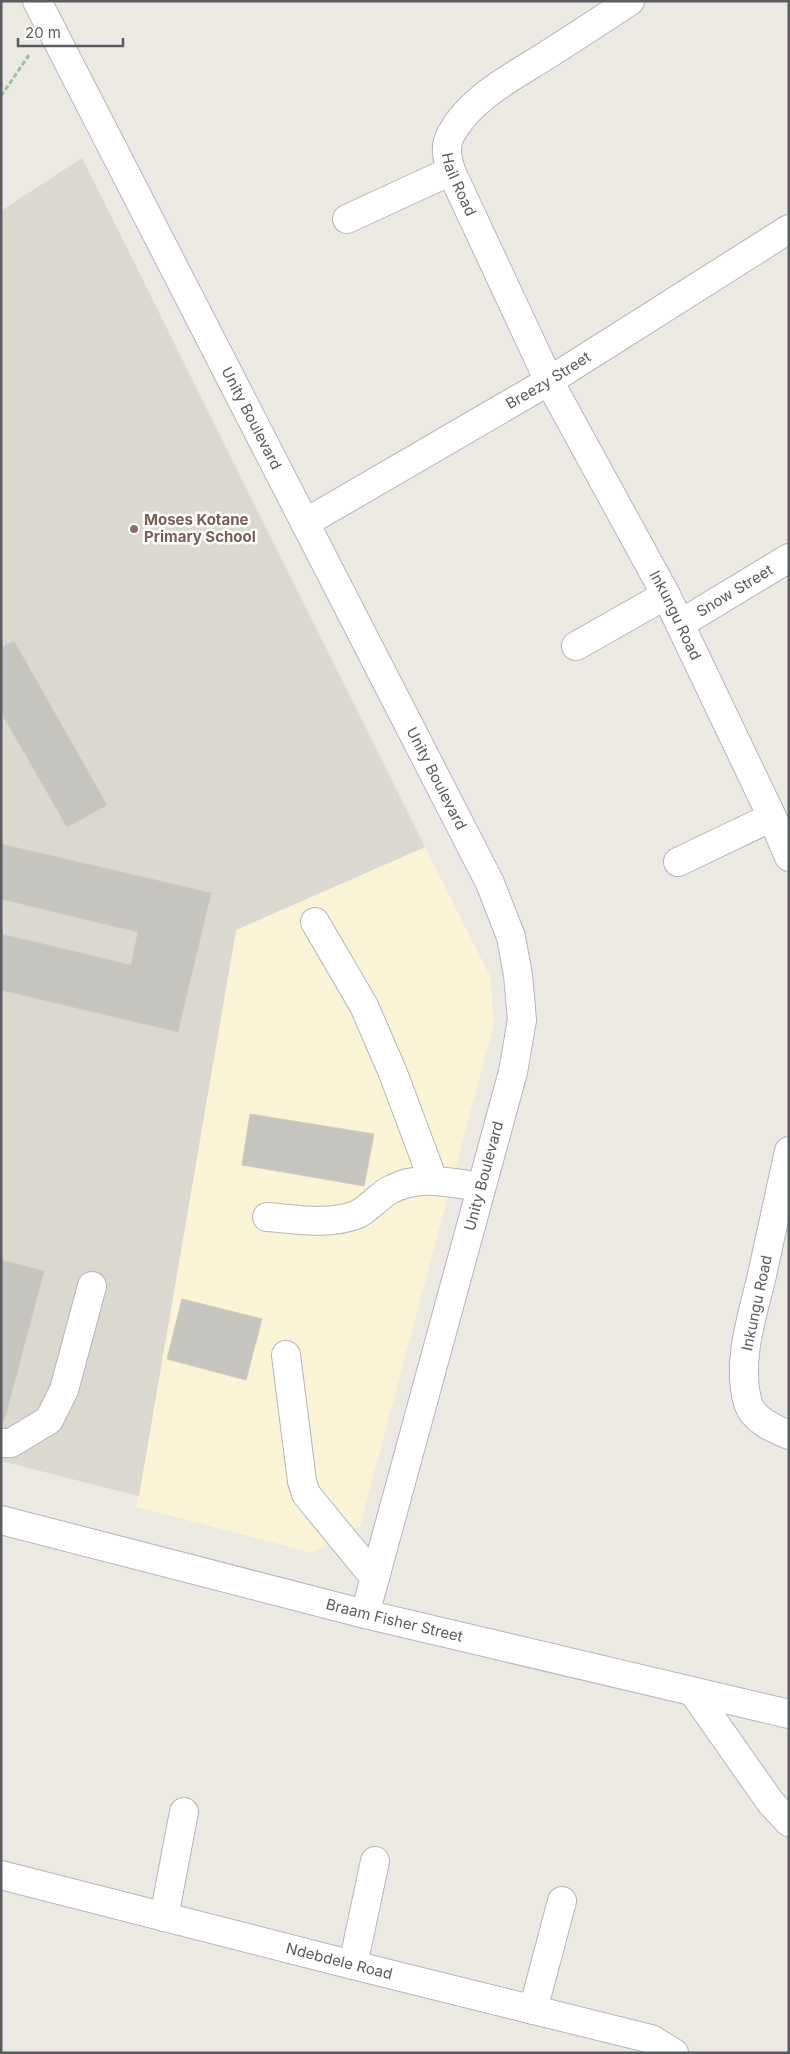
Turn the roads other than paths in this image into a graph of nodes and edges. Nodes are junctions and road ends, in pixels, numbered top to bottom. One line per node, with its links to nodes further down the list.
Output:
1 (37, 1): 7 (street, Unity Boulevard)
2 (630, 1): 3 (street, Hail Road)
3 (451, 171): 4 (street); 6 (street, Hail Road)
4 (347, 219)
5 (789, 229): 6 (street, Breezy Street)
6 (548, 381): 7 (street, Breezy Street); 9 (street, Inkungu Road)
7 (305, 523): 18 (street, Unity Boulevard)
8 (789, 558): 10 (street, Snow Street)
9 (666, 595): 10 (street, Inkungu Road); 11 (street)
10 (680, 624): 12 (street, Inkungu Road)
11 (576, 646)
12 (772, 818): 13 (street, Inkungu Road); 14 (street)
13 (789, 857)
14 (678, 862)
15 (315, 922): 17 (street)
16 (789, 1151): 22 (street, Inkungu Road)
17 (433, 1180): 18 (street); 19 (street)
18 (481, 1187): 25 (street, Unity Boulevard)
19 (267, 1217)
20 (92, 1286): 23 (street)
21 (286, 1355): 25 (street)
22 (789, 1435)
23 (1, 1443)
24 (1, 1520): 26 (street, Braam Fisher Street)
25 (374, 1578): 26 (street, Unity Boulevard)
26 (365, 1614): 27 (street, Braam Fisher Street)
27 (693, 1692): 28 (street, Braam Fisher Street); 30 (street)
28 (789, 1714)
29 (184, 1812): 34 (street)
30 (789, 1822)
31 (375, 1861): 35 (street)
32 (1, 1875): 34 (street, Ndebdele Road)
33 (562, 1901): 36 (street)
34 (164, 1917): 35 (street, Ndebdele Road)
35 (353, 1965): 36 (street, Ndebdele Road)
36 (532, 2010): 37 (street, Ndebdele Road)
37 (674, 2053)

